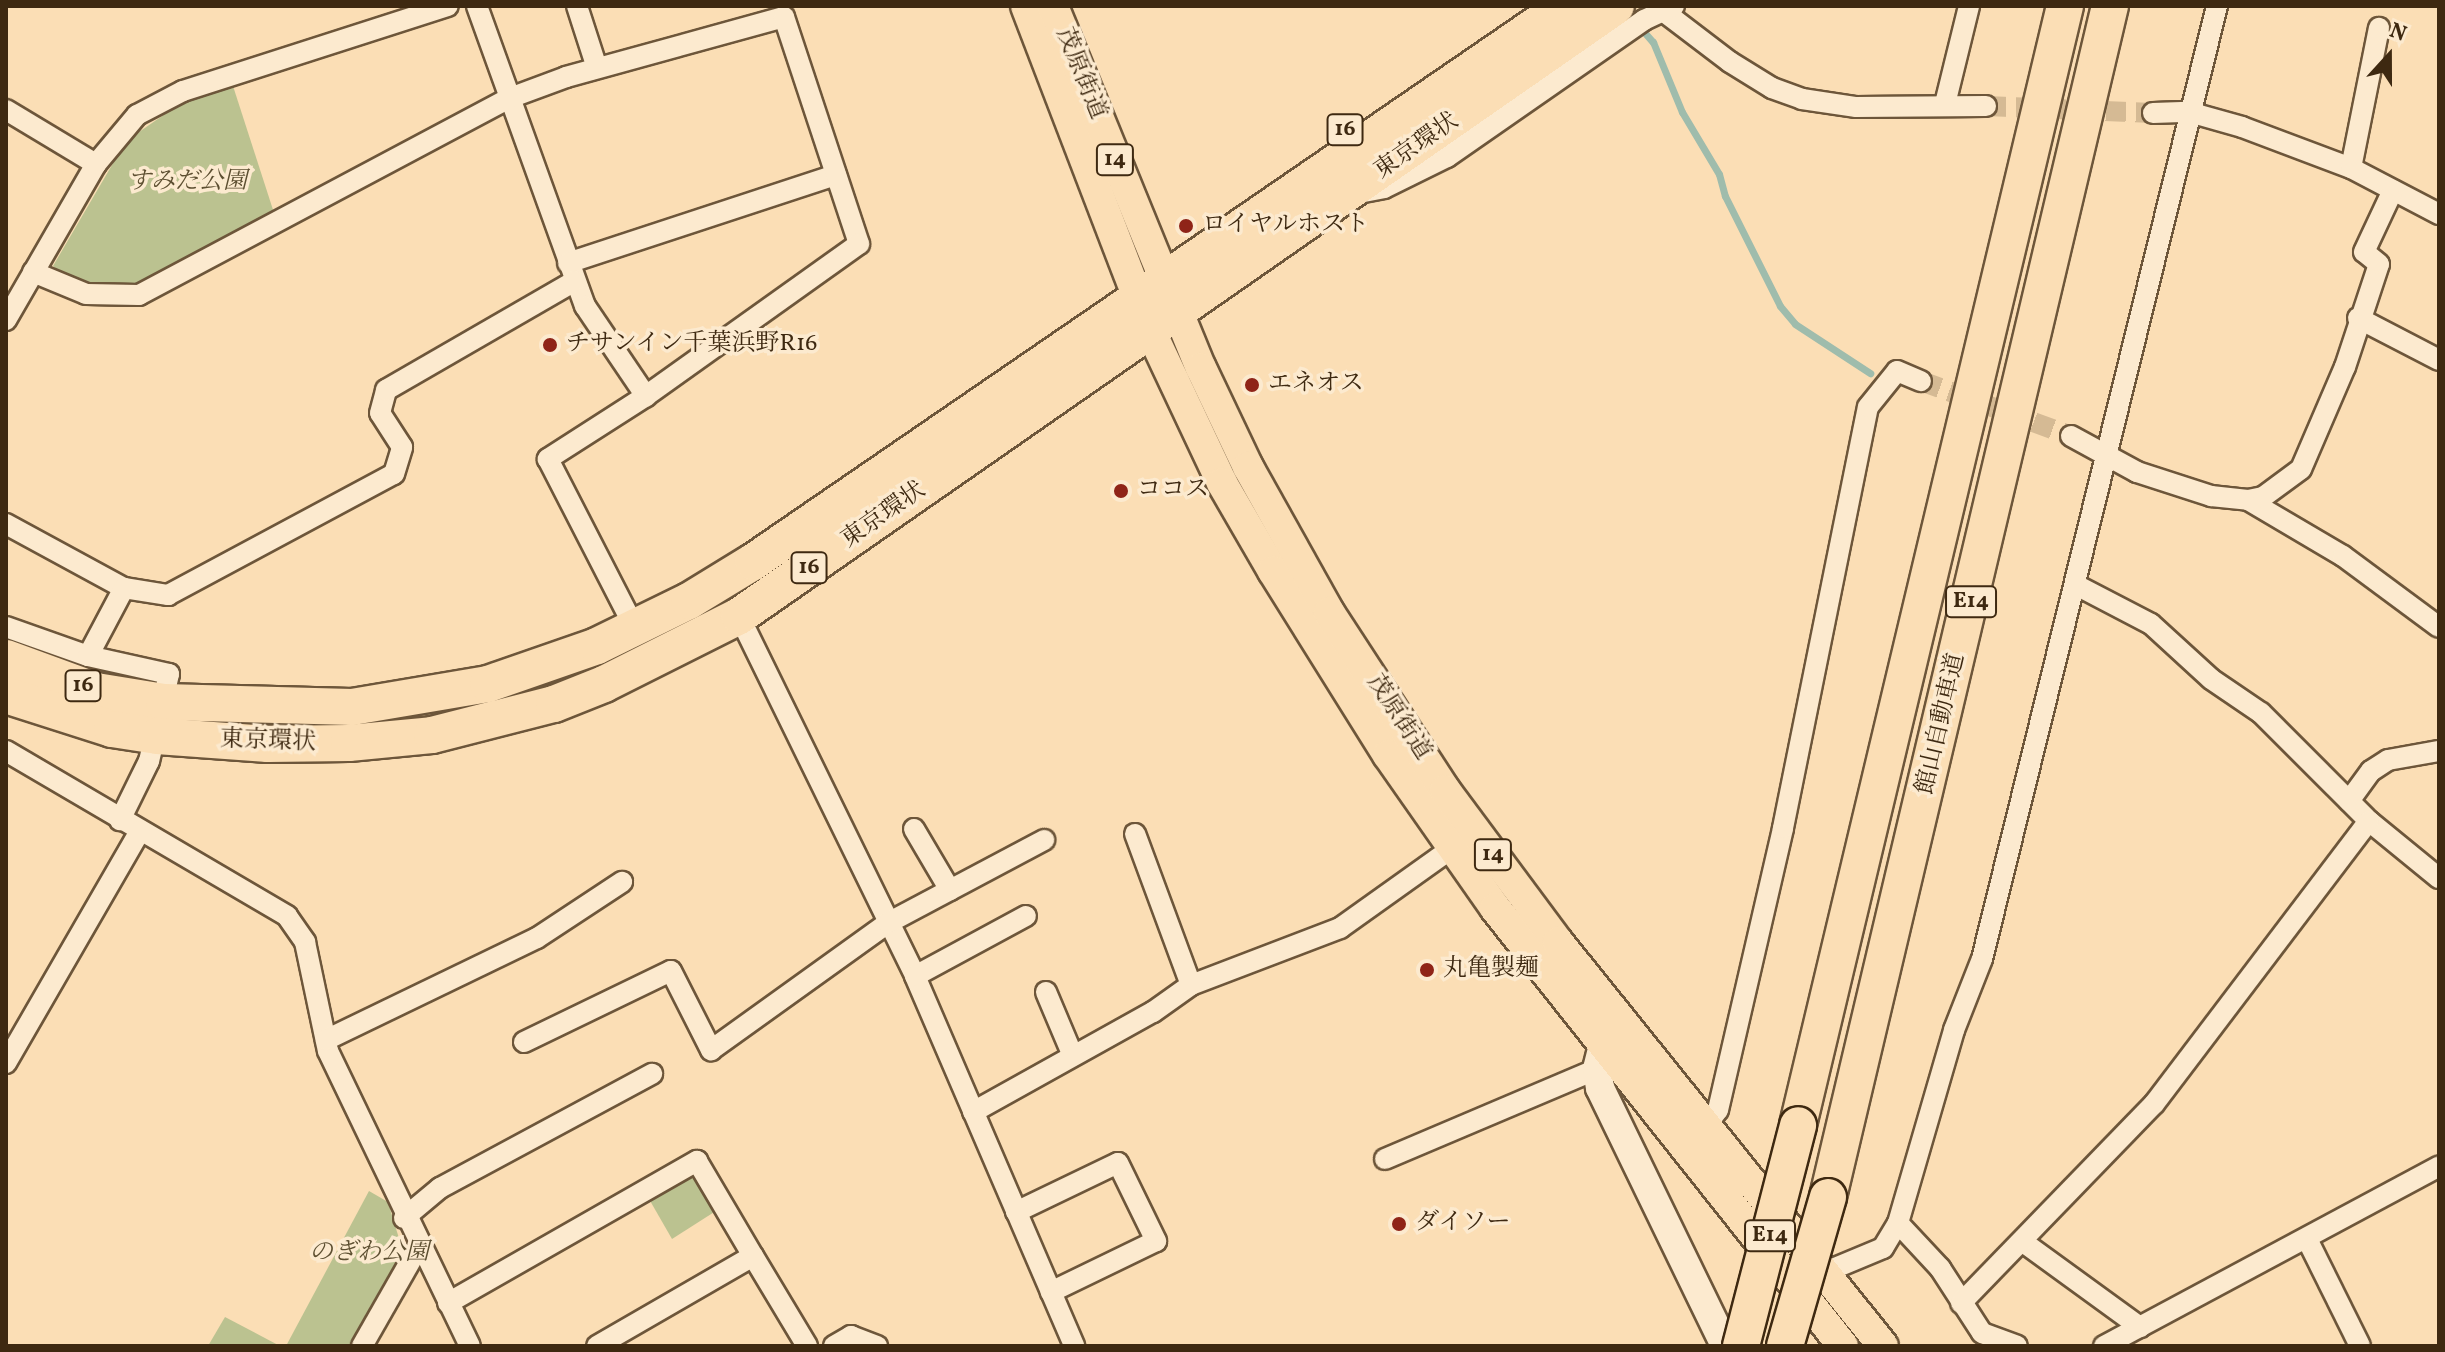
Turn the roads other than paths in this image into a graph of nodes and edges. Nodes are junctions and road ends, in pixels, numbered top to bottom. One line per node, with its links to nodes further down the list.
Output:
1 (448, 6): 22 (street)
2 (477, 6): 16 (street)
3 (577, 6): 15 (street)
4 (1026, 6): 30 (main road, 茂原街道 / 14)
5 (1053, 6): 30 (main road, 茂原街道 / 14)
6 (1520, 6): 30 (highway, 16)
7 (1564, 6): 25 (highway, 東京環状 / 16)
8 (1616, 6): 25 (highway, 東京環状 / 16)
9 (1969, 6): 17 (street)
10 (2065, 6): 99 (highway, 館山自動車道 / E14, bridge)
11 (2110, 6): 100 (highway, 館山自動車道 / E14, bridge)
12 (2217, 6): 20 (street)
13 (1668, 8): 17 (street); 25 (street)
14 (2379, 28): 23 (street)
15 (597, 68): 16 (street); 24 (street)
16 (507, 99): 28 (street); 29 (street)
17 (1945, 104): 18 (street)
18 (1986, 106)
19 (6, 110): 22 (street)
20 (2189, 112): 21 (street); 23 (street); 37 (street)
21 (2153, 113)
22 (96, 164): 28 (street)
23 (2351, 168): 26 (street)
24 (836, 175): 29 (street); 35 (street)
25 (1338, 181): 30 (highway, 東京環状 / 16)
26 (2393, 190): 27 (street); 31 (street)
27 (2439, 214)
28 (33, 272): 32 (street)
29 (572, 272): 35 (street); 41 (street)
30 (1163, 299): 42 (highway, 東京環状 / 16); 45 (highway, 東京環状 / 16); 59 (main road, 茂原街道 / 14); 68 (main road, 茂原街道 / 14)
31 (2358, 318): 33 (street); 38 (street)
32 (6, 320)
33 (2439, 360)
34 (1921, 381): 76 (street)
35 (646, 396): 45 (street)
36 (2071, 436): 37 (street)
37 (2110, 454): 38 (street); 40 (street)
38 (2248, 500): 44 (street)
39 (6, 524): 41 (street)
40 (2078, 586): 52 (street); 81 (street)
41 (124, 588): 46 (street)
42 (739, 616): 49 (highway, 東京環状 / 16); 64 (street)
43 (6, 627): 46 (street)
44 (2439, 627)
45 (636, 630): 49 (highway, 東京環状 / 16)
46 (88, 656): 49 (street)
47 (6, 658): 49 (highway, 東京環状 / 16)
48 (6, 695): 49 (highway, 東京環状 / 16)
49 (160, 719): 53 (street)
50 (6, 751): 53 (street)
51 (2439, 751): 52 (street)
52 (2349, 801): 54 (street)
53 (120, 820): 56 (street)
54 (2369, 821): 60 (street); 83 (street)
55 (914, 829): 62 (street)
56 (140, 831): 69 (street); 73 (street)
57 (1135, 834): 66 (street)
58 (1044, 840): 62 (street)
59 (1452, 848): 66 (street); 72 (main road, 茂原街道 / 14)
60 (2436, 871)
61 (622, 882): 69 (street)
62 (950, 890): 64 (street)
63 (1026, 916): 65 (street)
64 (888, 923): 65 (street); 70 (street)
65 (915, 976): 75 (street)
66 (1191, 985): 71 (street)
67 (1046, 992): 71 (street)
68 (1614, 1009): 72 (street); 76 (main road, 茂原街道 / 14)
69 (326, 1040): 80 (street)
70 (524, 1042)
71 (1073, 1056): 75 (street)
72 (1599, 1057): 77 (street); 98 (street); 101 (main road, 茂原街道 / 14)
73 (6, 1063)
74 (652, 1074): 80 (street)
75 (973, 1112): 79 (street)
76 (1705, 1127): 86 (main road, 茂原街道 / 14)
77 (1385, 1159)
78 (2439, 1166): 82 (street)
79 (1016, 1212): 87 (street); 87 (street)
80 (404, 1218): 84 (street)
81 (1898, 1223): 86 (street); 89 (street)
82 (2307, 1239): 90 (street); 105 (street)
83 (2023, 1242): 89 (street); 90 (street)
84 (419, 1246): 88 (street); 91 (street)
85 (753, 1256): 88 (street); 93 (street); 94 (street)
86 (1823, 1273): 102 (main road, 茂原街道 / 14)
87 (1051, 1292): 97 (street)
88 (448, 1303): 92 (street)
89 (1961, 1303): 103 (street)
90 (2140, 1327): 104 (street)
91 (362, 1346)
92 (470, 1346)
93 (597, 1346)
94 (807, 1346)
95 (834, 1346): 96 (street)
96 (877, 1346)
97 (1074, 1346)
98 (1725, 1346)
99 (1741, 1346)
100 (1785, 1346)
101 (1843, 1346)
102 (1883, 1346)
103 (2017, 1346)
104 (2104, 1346)
105 (2360, 1346)

